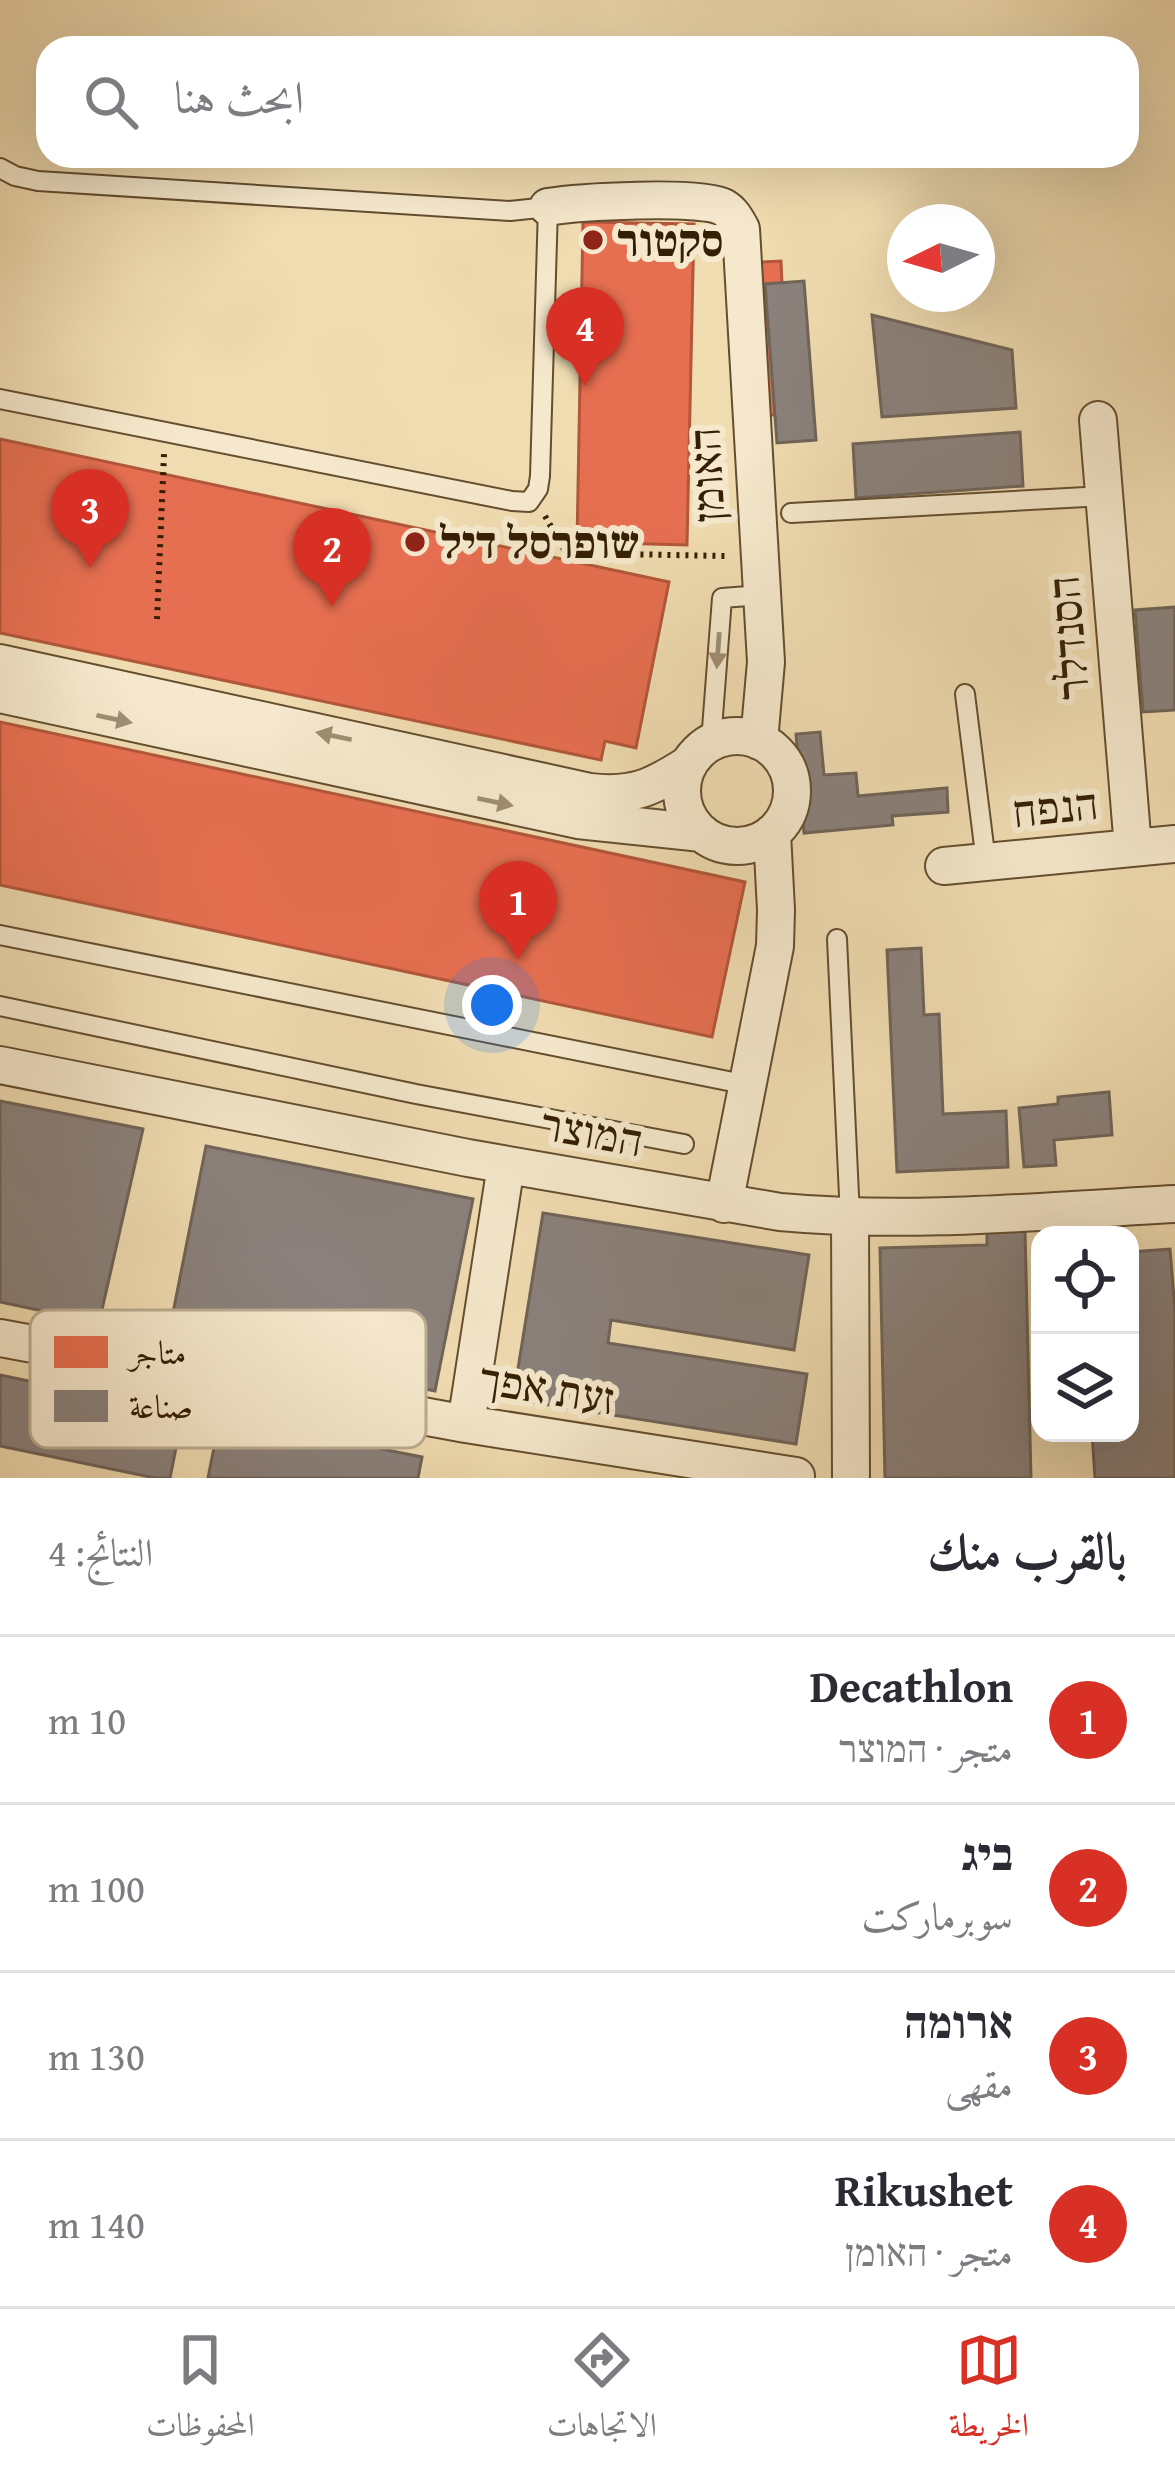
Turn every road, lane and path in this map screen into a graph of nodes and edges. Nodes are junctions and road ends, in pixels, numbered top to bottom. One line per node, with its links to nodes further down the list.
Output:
1 (0, 168): 2 (lane)
2 (548, 207): 7 (lane); 9 (street, האומן)
3 (0, 399): 5 (lane)
4 (1098, 420): 6 (street, הסנדלר)
5 (165, 432): 7 (lane); 11 (path)
6 (1104, 496): 8 (lane); 20 (street, הסנדלר)
7 (534, 498): 9 (path)
8 (791, 513)
9 (759, 557): 10 (street, האומן)
10 (762, 595): 15 (street, האומן); 16 (lane, one-way to 16)
11 (158, 619)
12 (0, 663): 16 (street, one-way to 12)
13 (0, 694): 17 (street, one-way to 17)
14 (965, 694): 21 (lane)
15 (759, 741): 16 (street); 18 (street)
16 (700, 753): 17 (street)
17 (702, 833): 18 (street)
18 (772, 833): 27 (street)
19 (1175, 844): 20 (street, הנפח)
20 (1133, 848): 21 (street, הנפח)
21 (986, 862): 22 (street, הנפח)
22 (944, 866)
23 (0, 935): 27 (lane)
24 (837, 939): 32 (lane)
25 (0, 1006): 28 (lane)
26 (0, 1065): 29 (street, המוצר)
27 (748, 1084): 30 (street)
28 (685, 1144)
29 (506, 1165): 30 (street, המוצר); 36 (street)
30 (724, 1204): 32 (street, המוצר)
31 (1175, 1204): 32 (street, המוצר)
32 (850, 1217): 38 (street)
33 (0, 1338): 34 (street, זעת אפך)
34 (30, 1344)
35 (426, 1417): 36 (street, זעת אפך)
36 (466, 1424): 37 (street, זעת אפך)
37 (796, 1476)
38 (851, 1478)

